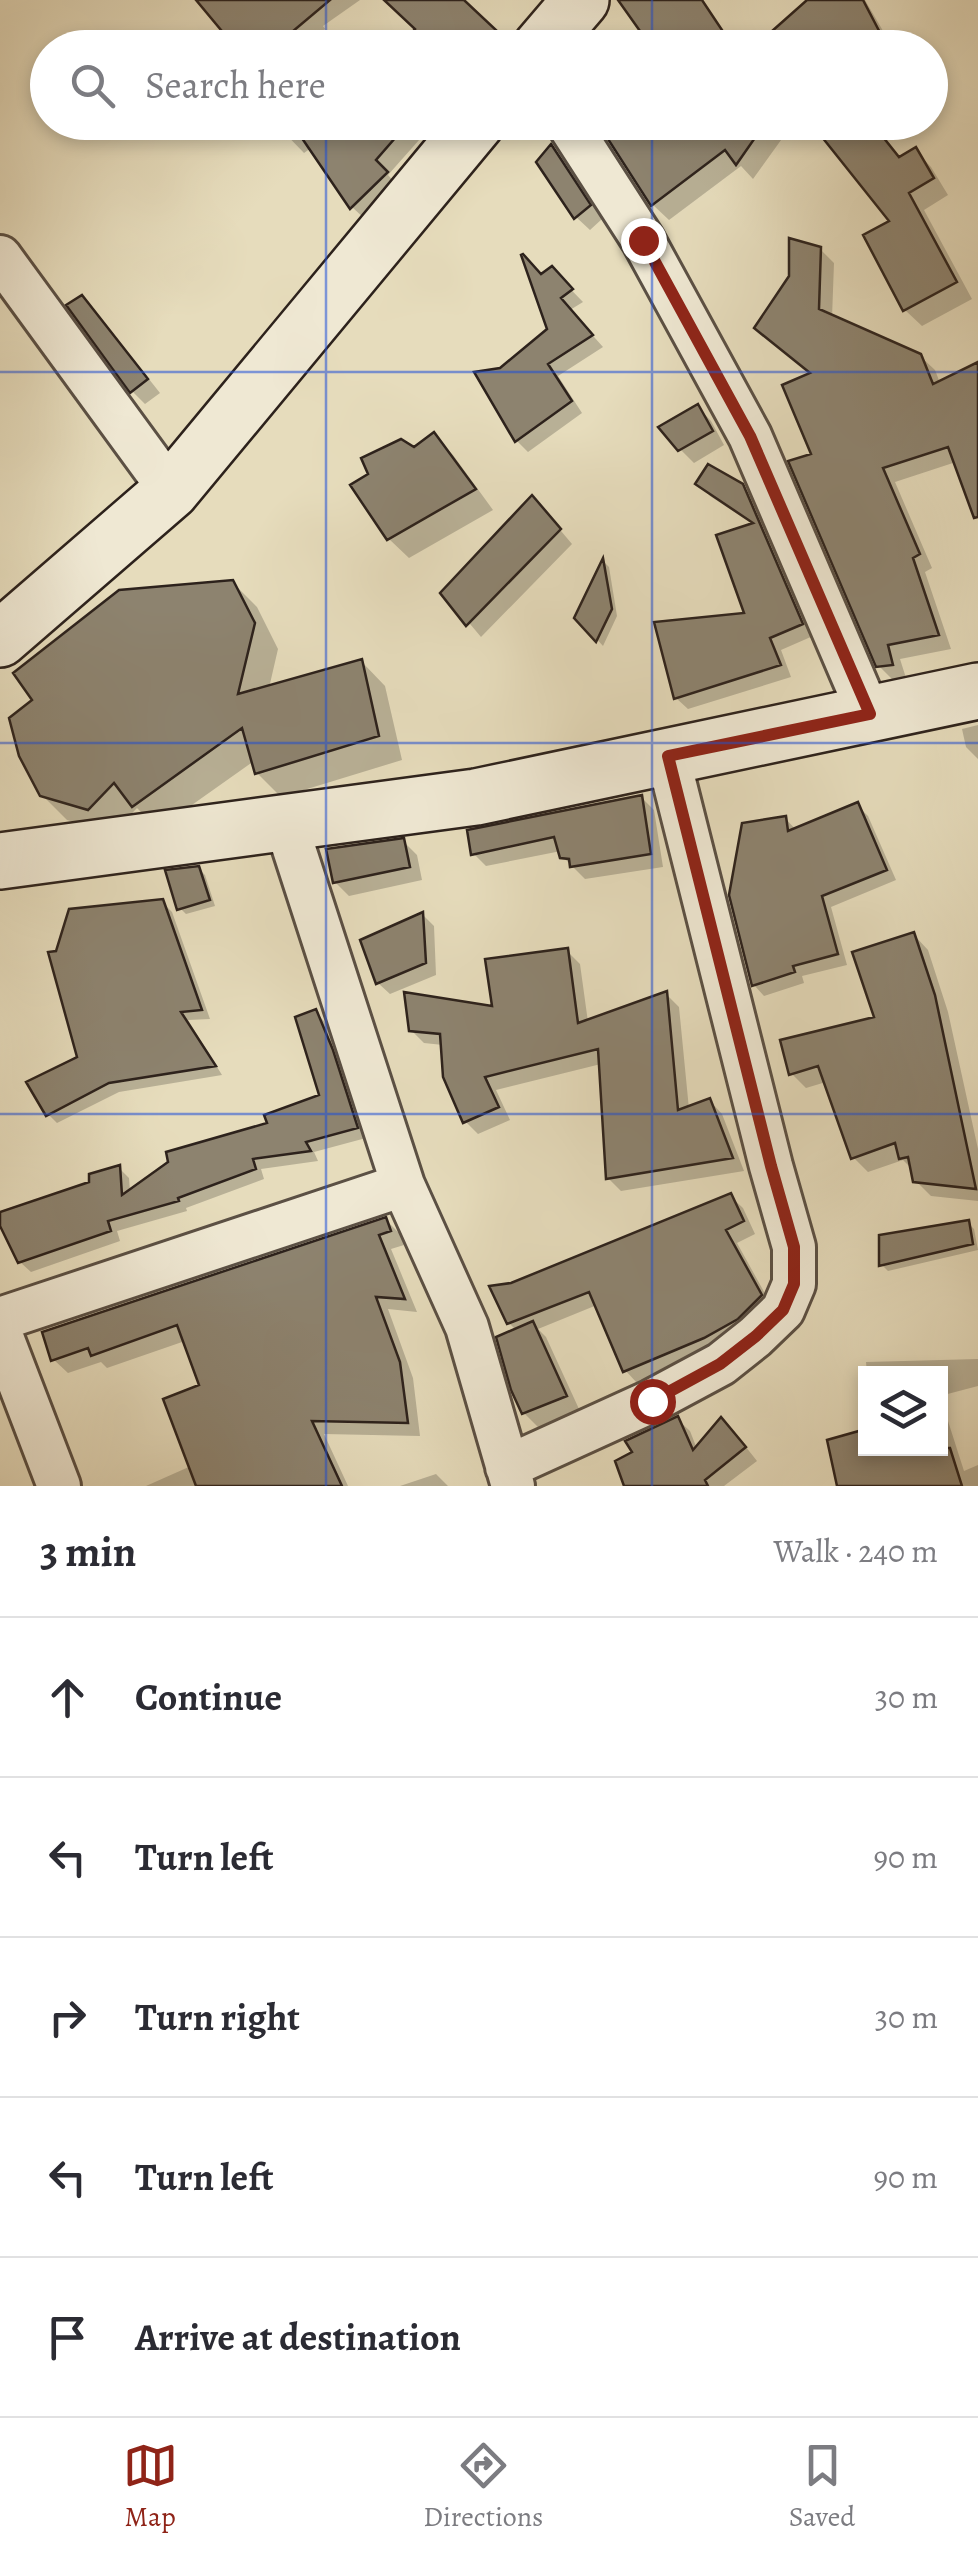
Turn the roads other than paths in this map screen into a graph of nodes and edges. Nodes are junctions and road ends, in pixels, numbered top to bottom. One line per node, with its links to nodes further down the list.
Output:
1 (463, 140): 4 (street)
2 (579, 140): 7 (street)
3 (0, 257): 4 (street)
4 (171, 492): 5 (street)
5 (0, 639)
6 (978, 690): 7 (street)
7 (870, 714): 8 (street)
8 (668, 756): 9 (street); 14 (street)
9 (285, 821): 10 (street); 11 (street)
10 (0, 861)
11 (403, 1185): 12 (street); 14 (street)
12 (0, 1319)
13 (0, 1332): 15 (street)
14 (510, 1476)
15 (59, 1486)

